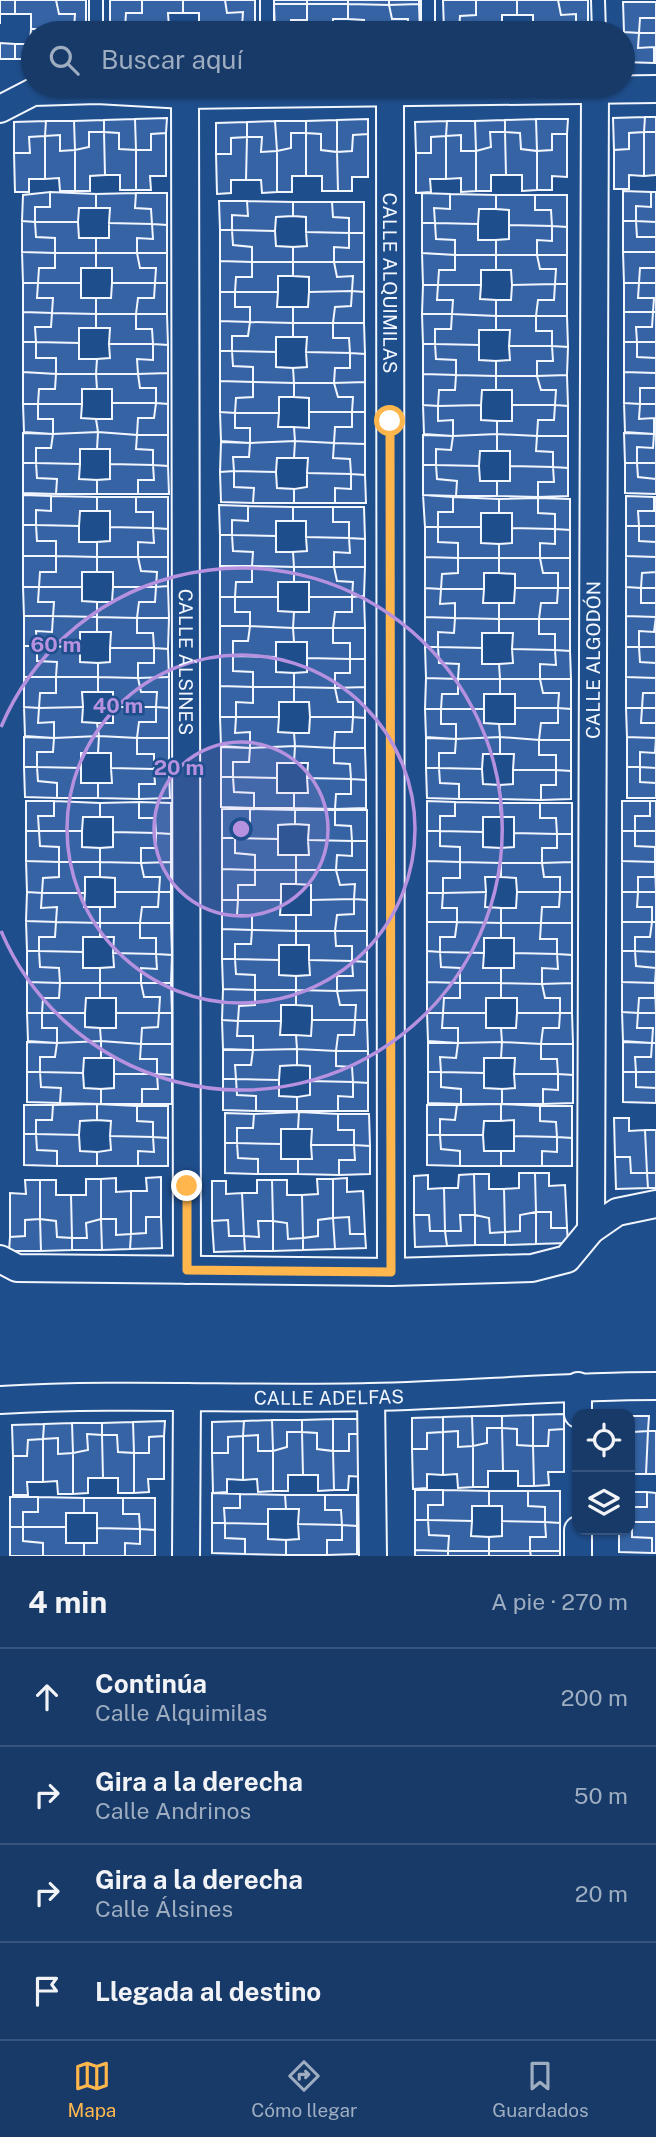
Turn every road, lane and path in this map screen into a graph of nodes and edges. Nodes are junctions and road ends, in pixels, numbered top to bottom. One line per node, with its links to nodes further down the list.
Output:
1 (96, 0): 5 (lane)
2 (267, 0): 6 (lane)
3 (428, 0): 7 (lane)
4 (598, 0): 8 (lane)
5 (96, 21)
6 (267, 21)
7 (428, 21)
8 (599, 21)
9 (635, 88): 10 (street)
10 (656, 89)
11 (21, 98): 15 (street)
12 (185, 98): 19 (street, CALLE ÁLSINES)
13 (390, 98): 20 (street, CALLE ALQUIMILAS)
14 (596, 98): 17 (street, CALLE ALGODÓN)
15 (0, 109)
16 (656, 1204): 17 (street)
17 (591, 1230): 20 (street)
18 (0, 1259): 19 (street)
19 (187, 1270): 20 (street)
20 (391, 1272)
21 (578, 1386): 22 (street, CALLE ADELFAS); 24 (street, CALLE ADELFAS); 26 (street)
22 (656, 1386)
23 (187, 1397): 24 (street, CALLE ADELFAS); 25 (street, CALLE ADELFAS); 28 (street)
24 (370, 1397): 29 (street)
25 (0, 1400)
26 (578, 1409)
27 (578, 1535): 30 (street)
28 (186, 1556)
29 (373, 1556)
30 (578, 1556)

